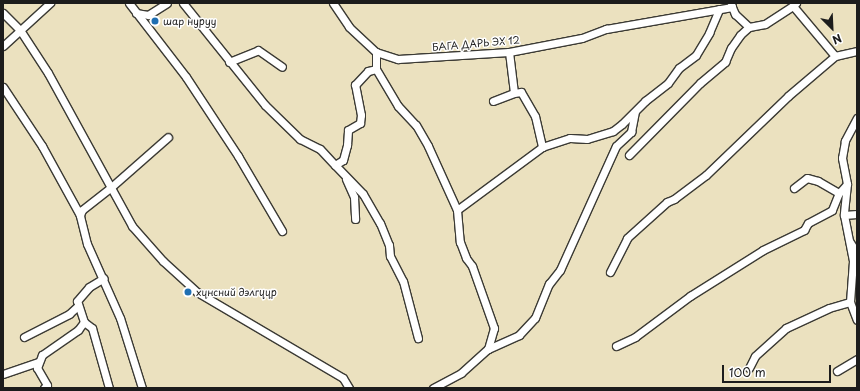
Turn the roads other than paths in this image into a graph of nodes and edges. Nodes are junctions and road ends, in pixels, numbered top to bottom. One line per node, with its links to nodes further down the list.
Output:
1 (50, 3): 12 (street)
2 (129, 3): 10 (street)
3 (167, 3): 10 (street)
4 (183, 3): 18 (street)
5 (333, 3): 15 (street, БАГА ДАРЬ ЭХ 12)
6 (794, 4): 11 (street); 17 (street)
7 (731, 5): 8 (street, БАГА ДАРЬ ЭХ 12); 11 (street)
8 (719, 9): 16 (street, БАГА ДАРЬ ЭХ 12); 24 (street)
9 (3, 13): 12 (street)
10 (136, 13): 40 (street)
11 (749, 27): 28 (street)
12 (20, 30): 13 (street); 32 (street)
13 (3, 46)
14 (857, 50): 17 (street)
15 (376, 52): 16 (street, БАГА ДАРЬ ЭХ 12); 20 (street)
16 (509, 52): 22 (street)
17 (835, 56): 43 (street)
18 (229, 62): 19 (street); 29 (street)
19 (282, 67)
20 (376, 69): 29 (street); 35 (street)
21 (3, 88): 38 (street)
22 (514, 93): 23 (street); 27 (street)
23 (494, 101)
24 (634, 112): 27 (street); 52 (street)
25 (857, 118): 31 (street)
26 (168, 137): 32 (street)
27 (542, 147): 35 (street)
28 (629, 155)
29 (335, 165): 30 (street)
30 (344, 174): 39 (street); 50 (street)
31 (847, 184): 34 (street); 36 (street)
32 (110, 188): 38 (street); 61 (street)
33 (794, 188): 34 (street)
34 (839, 193): 51 (street)
35 (457, 210): 52 (street)
36 (844, 214): 37 (street); 41 (street)
37 (857, 214)
38 (80, 215): 44 (street)
39 (355, 219)
40 (282, 230)
41 (848, 240): 42 (street); 45 (street)
42 (857, 253)
43 (610, 272)
44 (104, 278): 46 (street); 60 (street)
45 (850, 302): 47 (street); 55 (street)
46 (78, 306): 48 (street); 49 (street)
47 (857, 320)
48 (84, 322): 54 (street); 59 (street)
49 (24, 337)
50 (418, 338)
51 (616, 346)
52 (488, 349): 62 (street)
53 (857, 359): 56 (street)
54 (38, 362): 57 (street); 58 (street)
55 (749, 368)
56 (837, 371)
57 (3, 374)
58 (44, 388)
59 (109, 388)
60 (142, 388)
61 (349, 388)
62 (433, 388)

